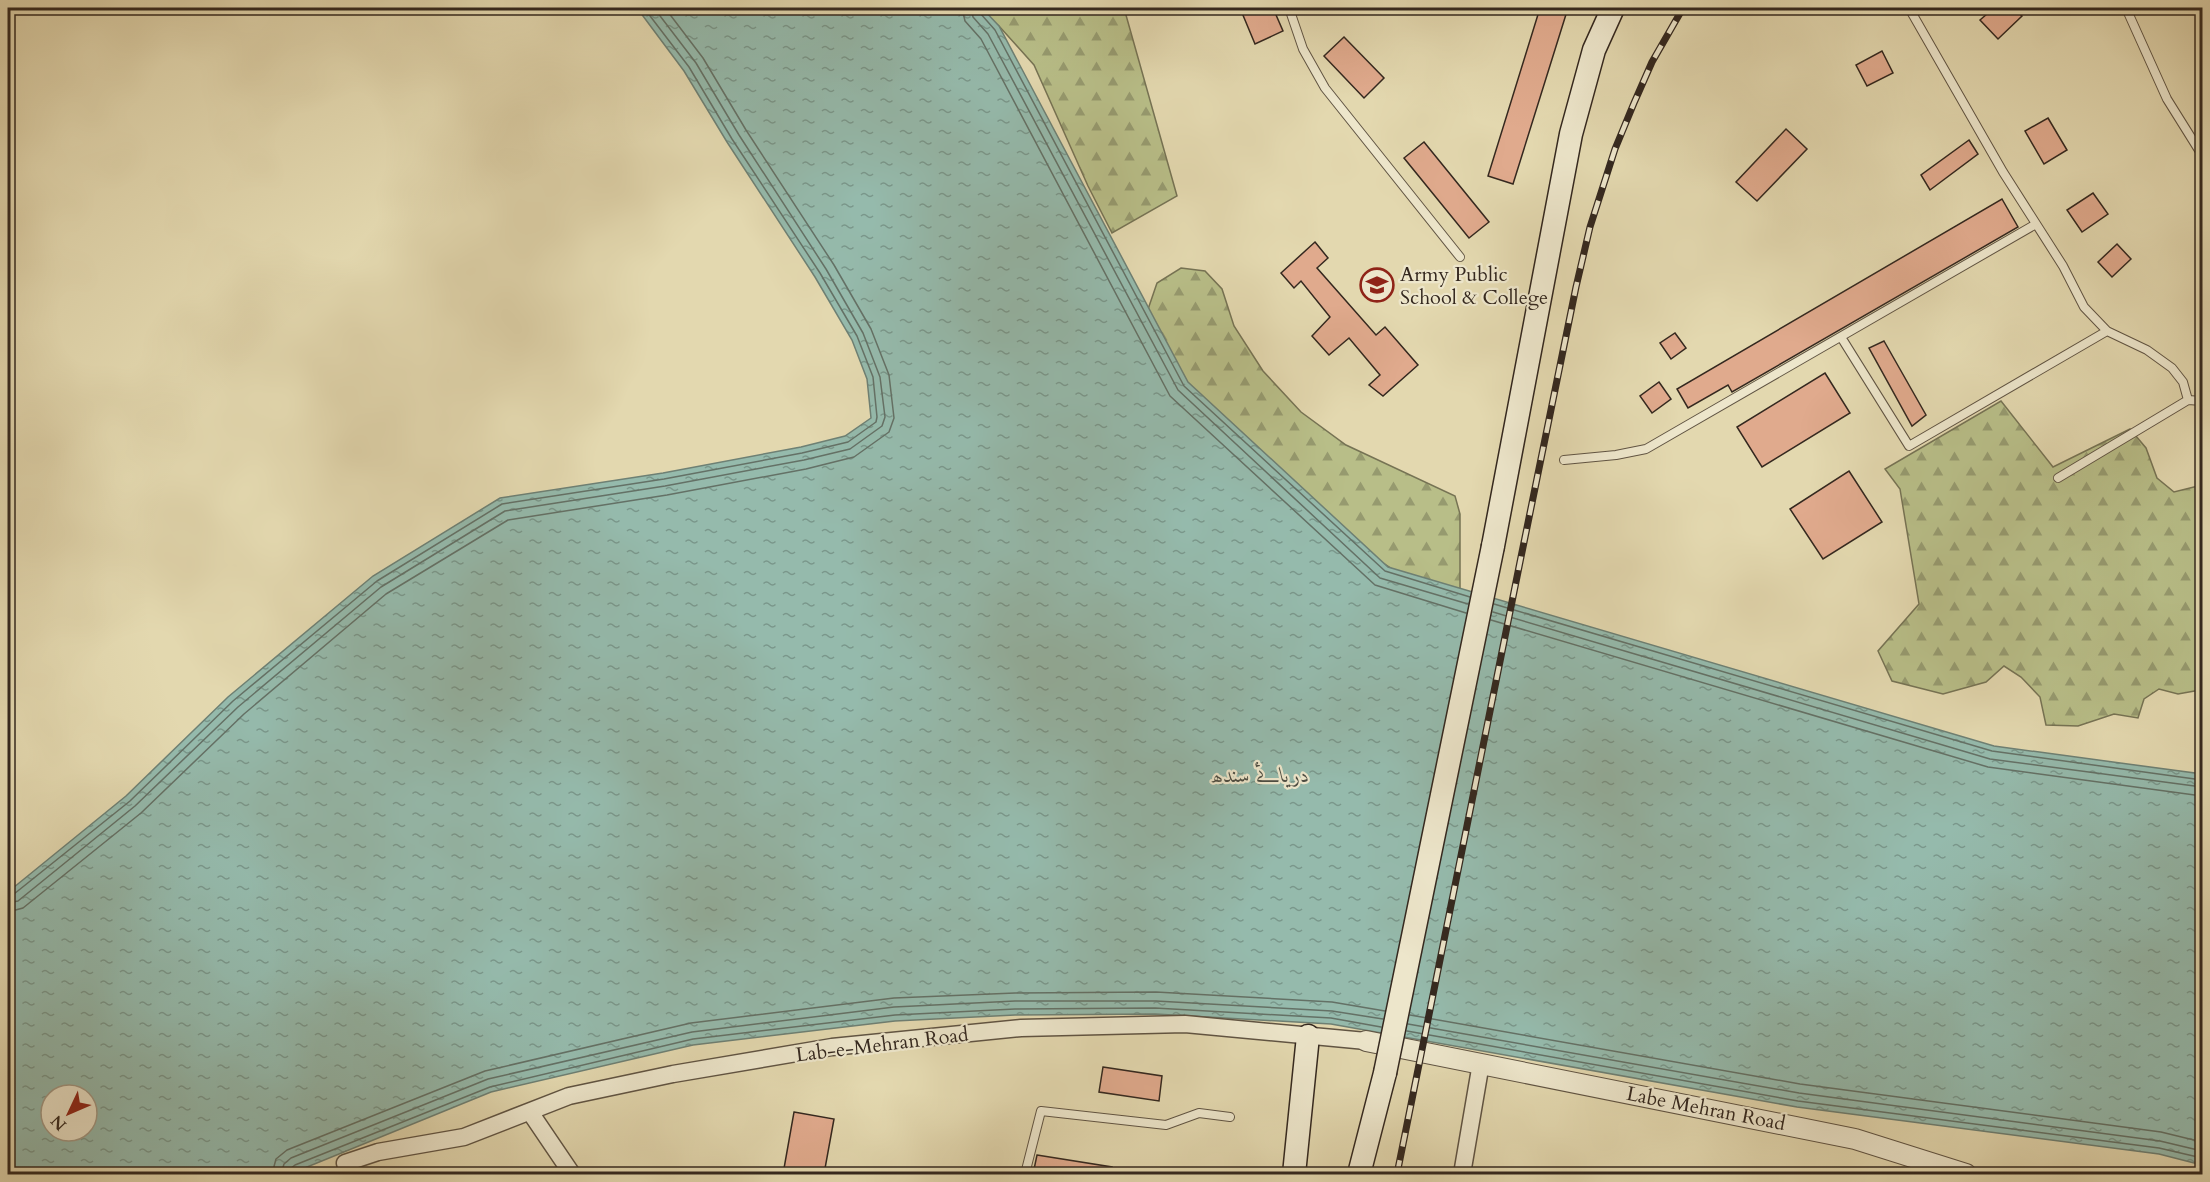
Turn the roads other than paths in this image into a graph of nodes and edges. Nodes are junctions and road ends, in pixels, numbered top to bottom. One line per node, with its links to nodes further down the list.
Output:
1 (1289, 8): 7 (lane)
2 (1612, 8): 24 (main road, bridge)
3 (1909, 8): 6 (lane)
4 (2126, 8): 5 (lane)
5 (2202, 155)
6 (2036, 224): 8 (lane); 9 (lane)
7 (1460, 256)
8 (2108, 331): 9 (lane); 10 (lane)
9 (1841, 337): 12 (lane)
10 (2188, 399): 11 (lane); 13 (lane)
11 (2202, 401)
12 (1564, 460)
13 (2058, 478)
14 (1308, 1036): 15 (street, Lab-e-Mehran Road); 18 (street, Lab-e-Mehran Road); 23 (main road)
15 (1366, 1041): 16 (street, Lab-e-Mehran Road)
16 (1443, 1055): 17 (street, Labe Mehran Road)
17 (1481, 1063): 25 (street); 26 (street, Labe Mehran Road)
18 (530, 1112): 20 (street, Lab-e-Mehran Road); 21 (street)
19 (1230, 1117): 22 (lane)
20 (348, 1174)
21 (572, 1174)
22 (1025, 1174)
23 (1294, 1174)
24 (1359, 1174)
25 (1462, 1174)
26 (1966, 1174)

